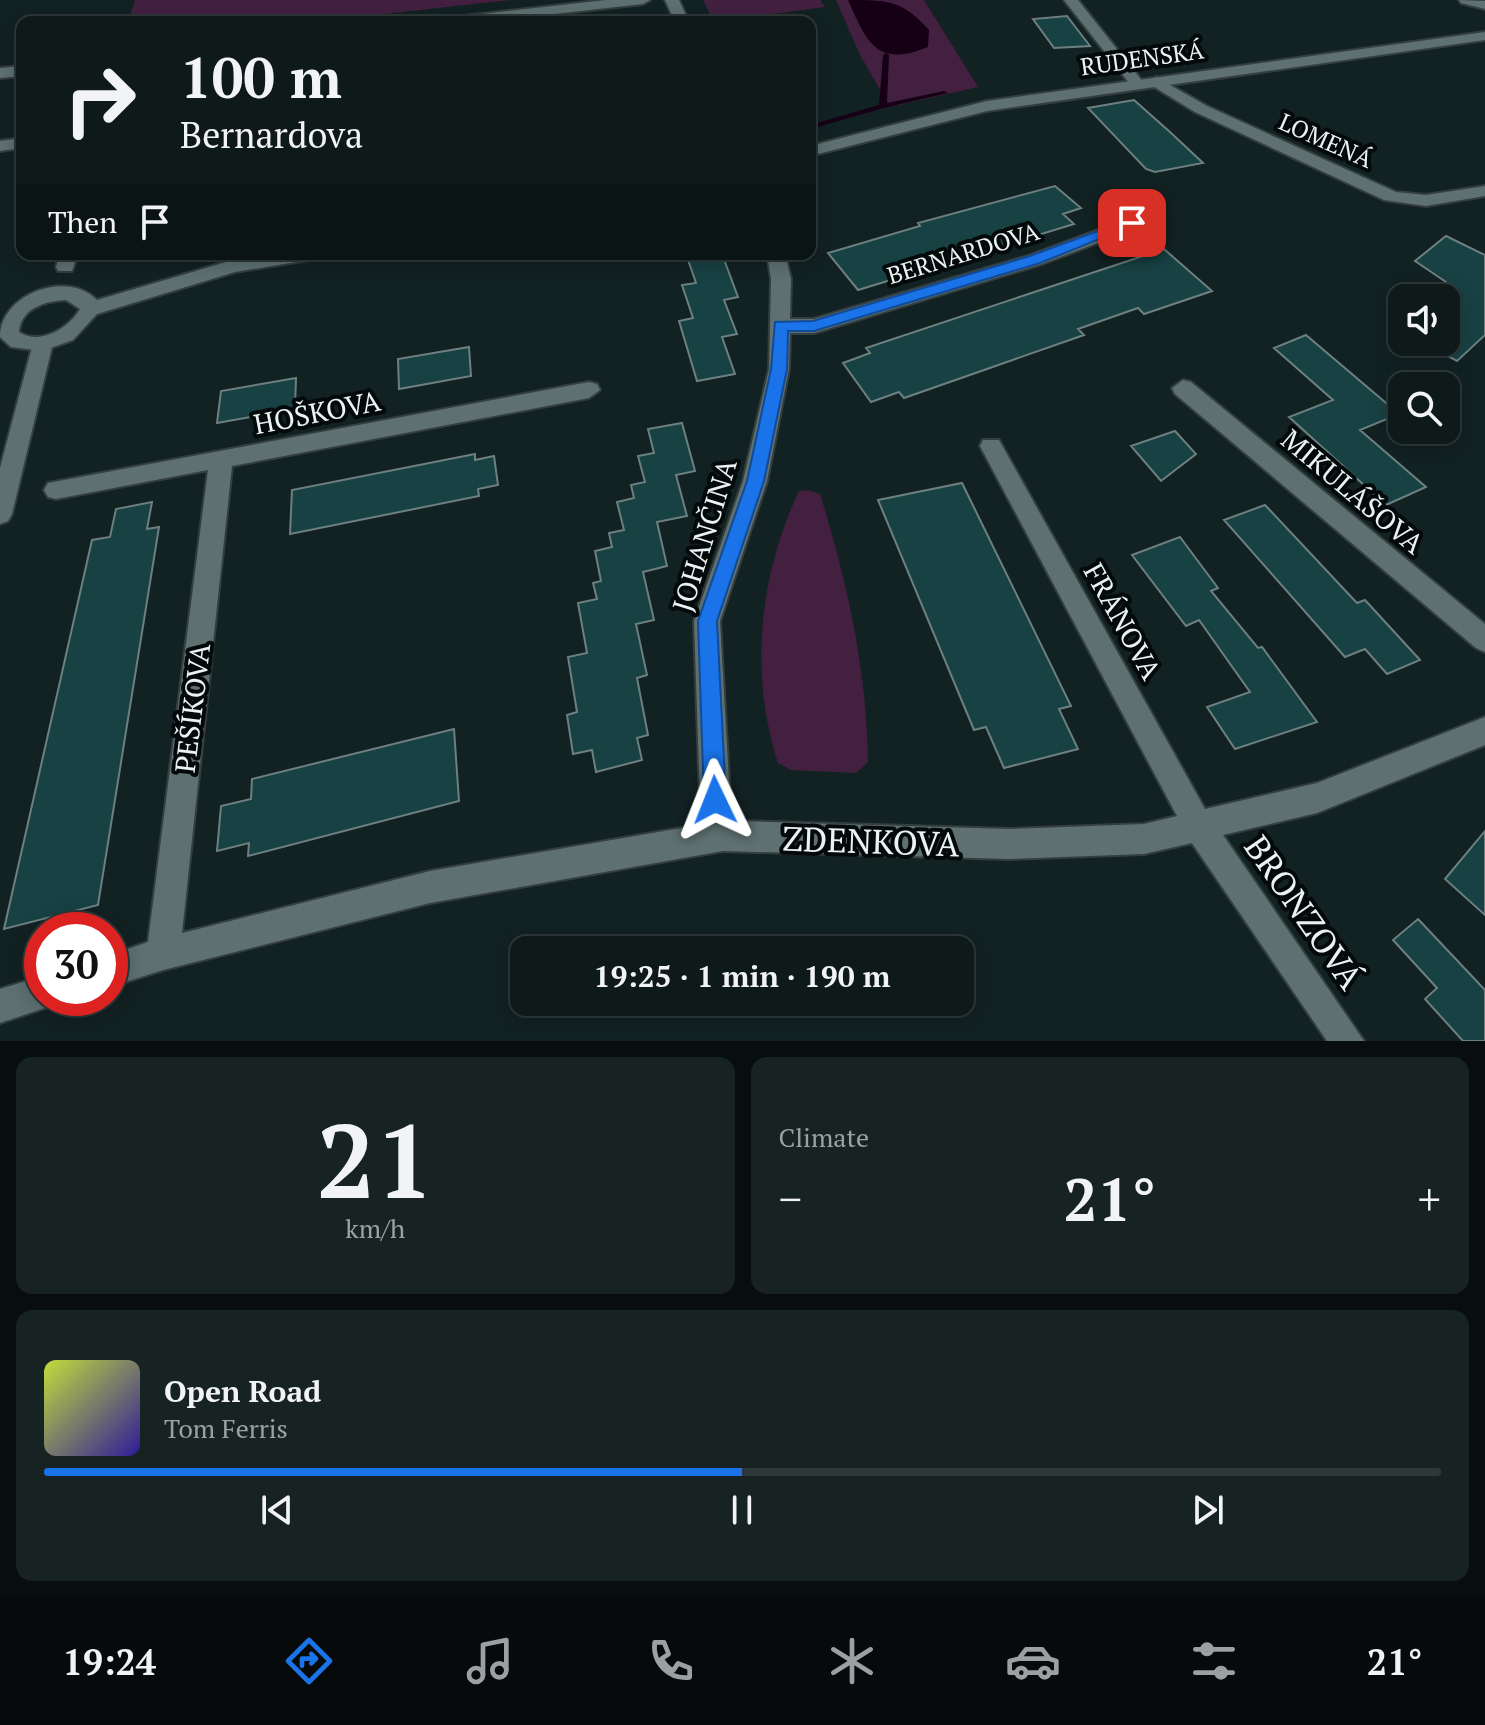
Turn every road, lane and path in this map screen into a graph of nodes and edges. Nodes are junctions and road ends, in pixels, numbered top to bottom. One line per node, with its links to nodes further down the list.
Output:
1 (643, 0): 5 (street)
2 (1071, 0): 8 (street)
3 (1466, 0): 4 (street)
4 (1485, 5)
5 (545, 16)
6 (1485, 36): 7 (street, RUDENSKÁ)
7 (1156, 82): 8 (street, RUDENSKÁ); 10 (street, LOMENÁ)
8 (1138, 85): 9 (street, RUDENSKÁ)
9 (816, 149)
10 (1485, 191)
11 (1157, 214): 16 (street, BERNARDOVA)
12 (270, 260): 14 (street)
13 (777, 260): 16 (street, JOHANČINA)
14 (90, 309): 15 (street); 17 (street)
15 (5, 322): 17 (street)
16 (780, 326): 27 (street, JOHANČINA)
17 (43, 343): 23 (street)
18 (1183, 388): 24 (street, MIKULÁŠOVA)
19 (589, 390): 21 (street, HOŠKOVA)
20 (991, 446): 26 (street, FRÁNOVA)
21 (221, 461): 22 (street, HOŠKOVA); 28 (street, PEŠÍKOVA)
22 (56, 490)
23 (0, 514)
24 (1485, 640)
25 (1485, 731): 26 (street, ZDENKOVA)
26 (1198, 826): 27 (street, ZDENKOVA); 32 (street, BRONZOVÁ)
27 (723, 836): 28 (street, ZDENKOVA)
28 (163, 954): 29 (street, ZDENKOVA)
29 (128, 965)
30 (24, 999): 31 (street)
31 (0, 1006)
32 (1347, 1041)

